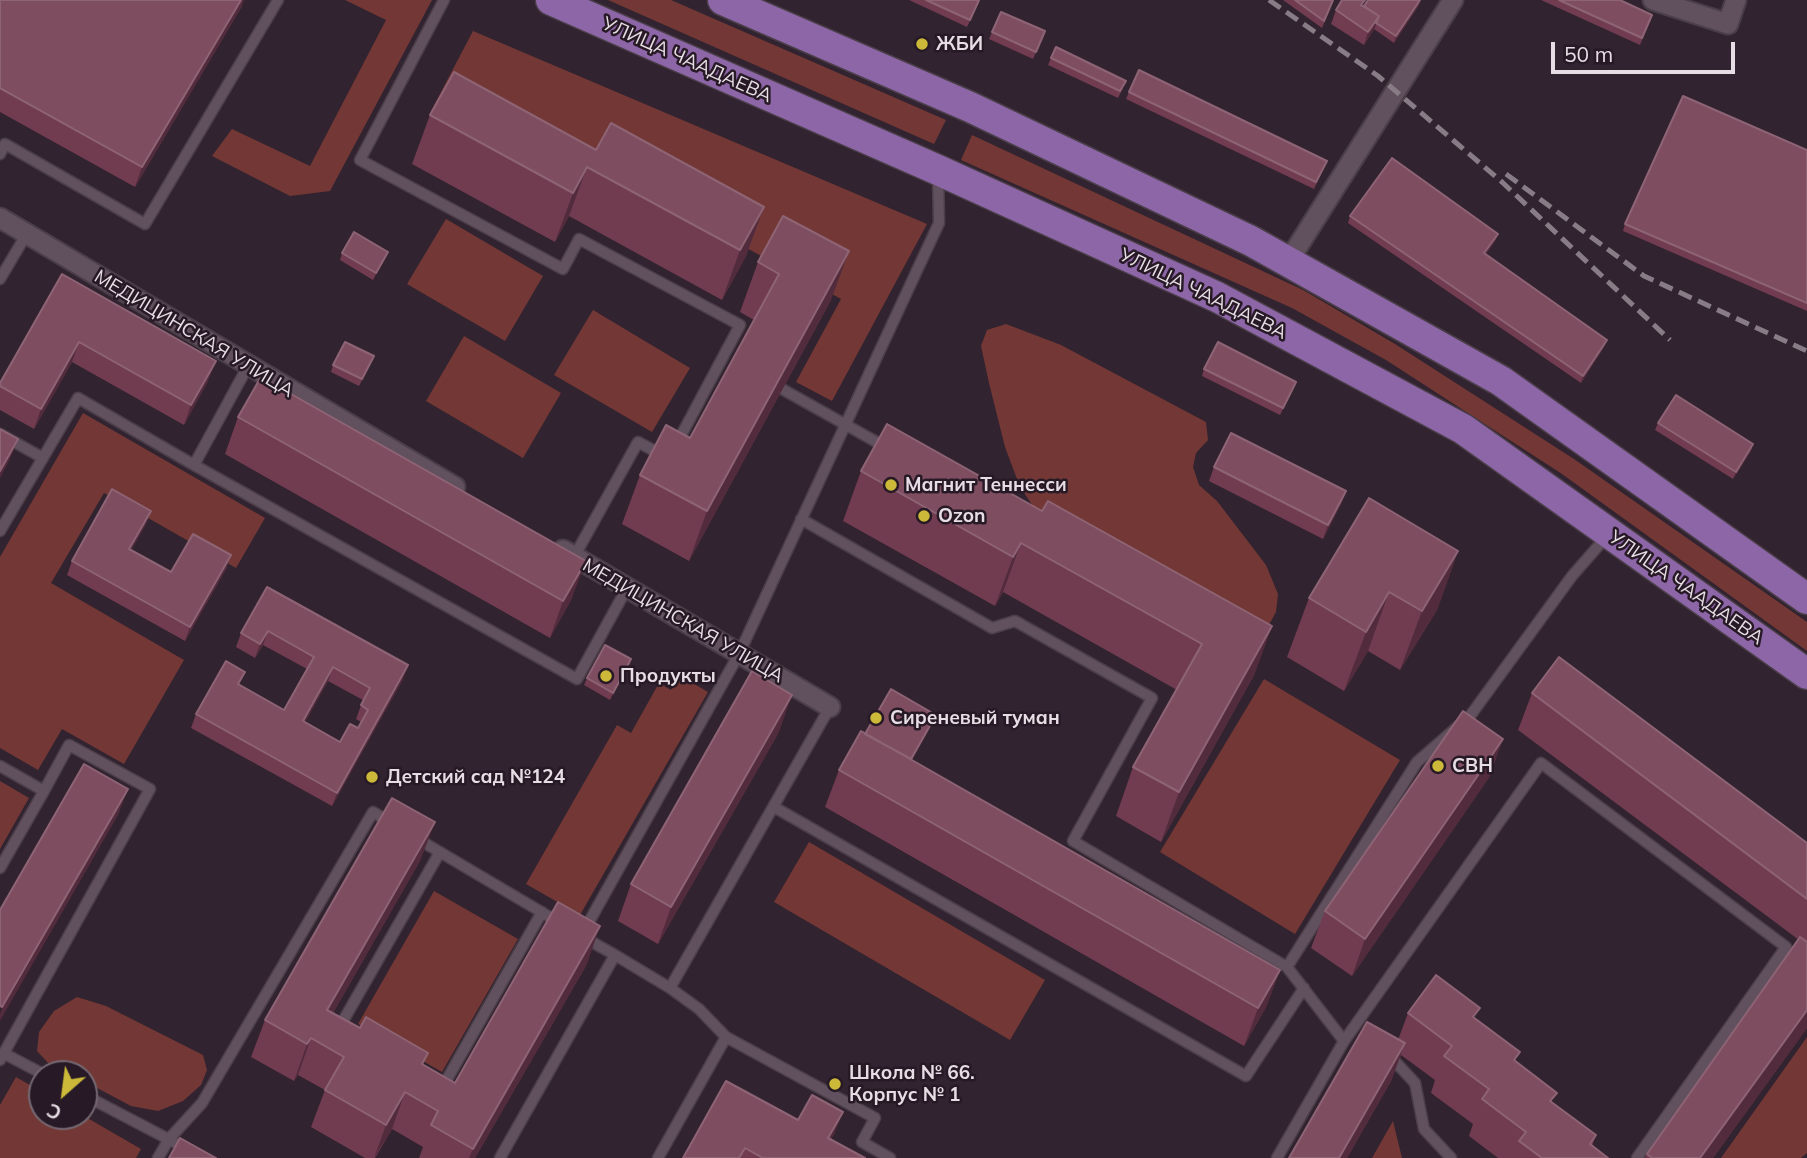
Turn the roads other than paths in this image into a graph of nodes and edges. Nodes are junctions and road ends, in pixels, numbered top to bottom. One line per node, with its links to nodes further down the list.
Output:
1 (444, 0): 26 (lane)
2 (551, 0): 9 (main road, УЛИЦА ЧААДАЕВА)
3 (723, 0): 12 (main road)
4 (1453, 0): 12 (street)
5 (1653, 0): 6 (street)
6 (1737, 0)
7 (276, 1): 8 (lane)
8 (2, 146)
9 (938, 170): 16 (lane); 24 (main road, УЛИЦА ЧААДАЕВА)
10 (0, 218): 11 (street, МЕДИЦИНСКАЯ УЛИЦА)
11 (26, 235): 13 (lane); 14 (street, МЕДИЦИНСКАЯ УЛИЦА)
12 (1288, 262): 28 (main road)
13 (0, 279)
14 (248, 366): 20 (lane); 21 (street, МЕДИЦИНСКАЯ УЛИЦА)
15 (782, 389): 16 (lane)
16 (845, 425): 18 (lane); 22 (lane)
17 (0, 434): 19 (lane)
18 (894, 452)
19 (43, 458): 20 (lane); 23 (lane)
20 (194, 465): 27 (lane)
21 (469, 496)
22 (801, 519): 29 (lane); 42 (lane)
23 (0, 531)
24 (1610, 533): 30 (main road, УЛИЦА ЧААДАЕВА); 42 (lane)
25 (551, 543): 26 (street, МЕДИЦИНСКАЯ УЛИЦА)
26 (574, 557): 27 (street, МЕДИЦИНСКАЯ УЛИЦА)
27 (626, 588): 29 (street, МЕДИЦИНСКАЯ УЛИЦА)
28 (1807, 599)
29 (739, 654): 31 (street, МЕДИЦИНСКАЯ УЛИЦА); 38 (lane)
30 (1807, 674)
31 (830, 708): 34 (lane, МЕДИЦИНСКАЯ УЛИЦА)
32 (0, 766): 33 (lane)
33 (44, 791): 36 (lane); 51 (lane)
34 (774, 807): 43 (lane, МЕДИЦИНСКАЯ УЛИЦА); 44 (lane)
35 (440, 852): 37 (lane); 47 (lane); 55 (lane)
36 (0, 868)
37 (542, 912): 38 (lane); 53 (lane)
38 (581, 936): 41 (lane)
39 (1786, 947): 40 (lane); 45 (lane); 63 (lane)
40 (1797, 954)
41 (615, 955): 43 (lane); 58 (lane)
42 (1287, 967): 44 (lane)
43 (670, 988): 48 (lane)
44 (1304, 988): 49 (lane)
45 (1358, 1022): 46 (lane); 49 (lane)
46 (1368, 1032)
47 (350, 1036)
48 (726, 1037): 59 (lane); 60 (lane)
49 (1344, 1041): 61 (lane)
50 (1377, 1042): 62 (lane)
51 (2, 1056): 52 (lane)
52 (28, 1067)
53 (430, 1082)
54 (98, 1102): 55 (lane)
55 (169, 1139): 56 (lane); 57 (lane)
56 (180, 1145)
57 (158, 1158)
58 (500, 1158)
59 (658, 1158)
60 (890, 1158)
61 (1277, 1158)
62 (1451, 1158)
63 (1637, 1158)

